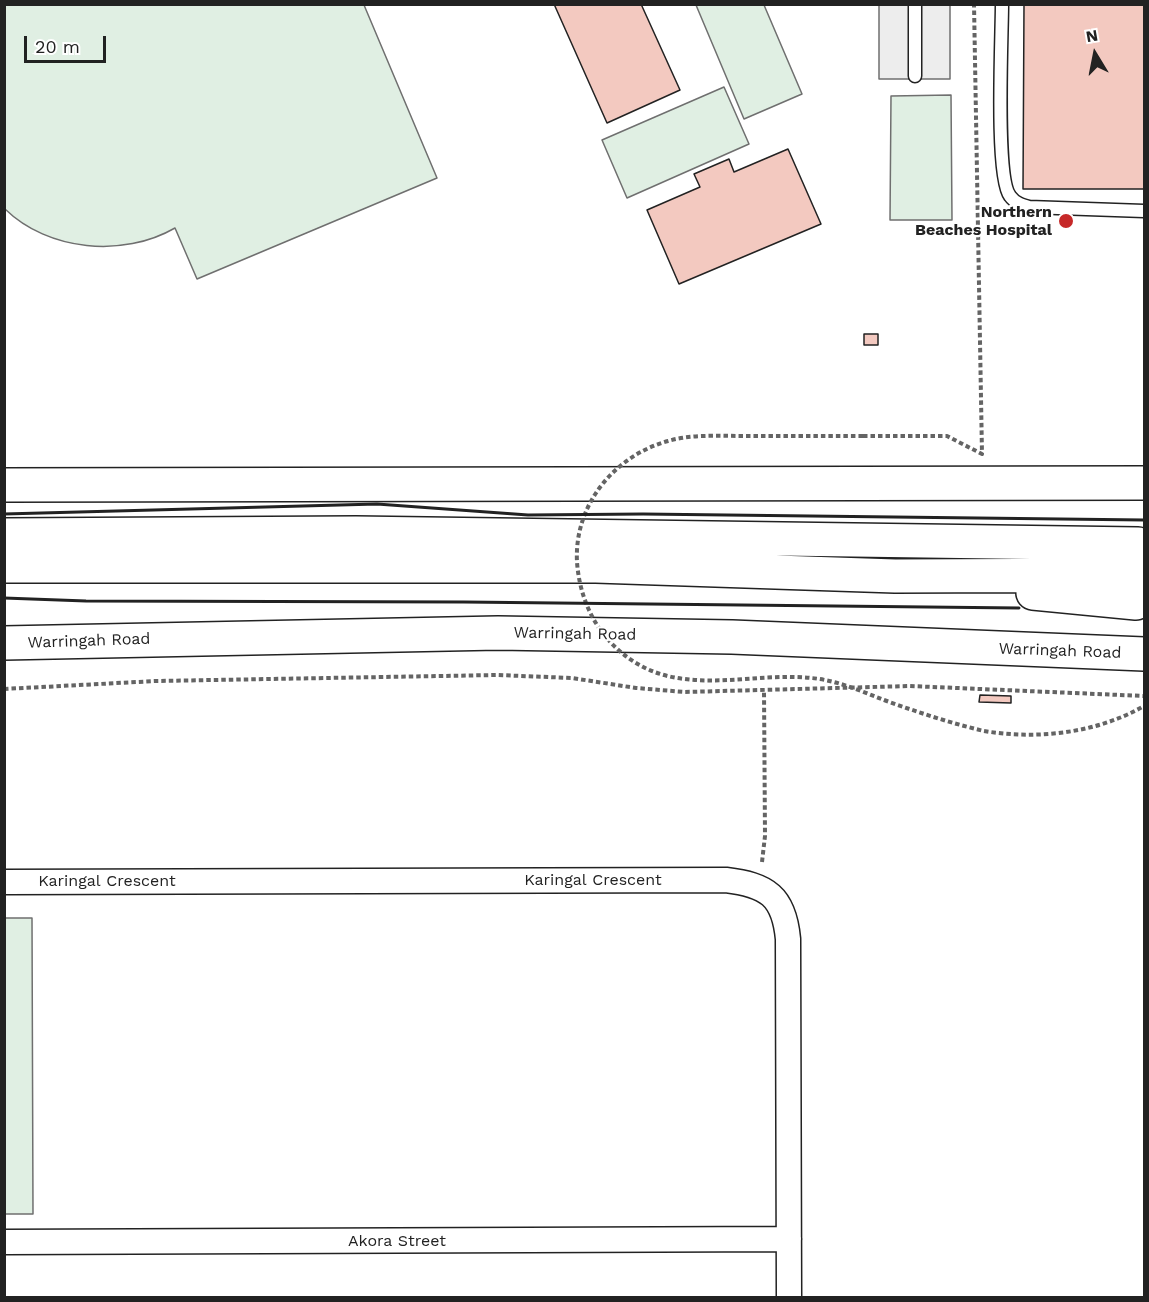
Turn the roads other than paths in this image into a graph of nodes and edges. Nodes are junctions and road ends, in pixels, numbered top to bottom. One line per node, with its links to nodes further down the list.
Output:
1 (915, 4): 3 (lane)
2 (1002, 4): 4 (lane)
3 (915, 76)
4 (1144, 212)
5 (1144, 483): 6 (main road)
6 (4, 485)
7 (4, 535): 8 (main road)
8 (1138, 544)
9 (4, 566): 10 (main road)
10 (1140, 589)
11 (4, 643): 12 (main road, Warringah Road)
12 (1144, 654)
13 (4, 882): 14 (street, Karingal Crescent)
14 (789, 1239): 15 (street, Akora Street); 16 (street)
15 (4, 1242)
16 (789, 1298)

